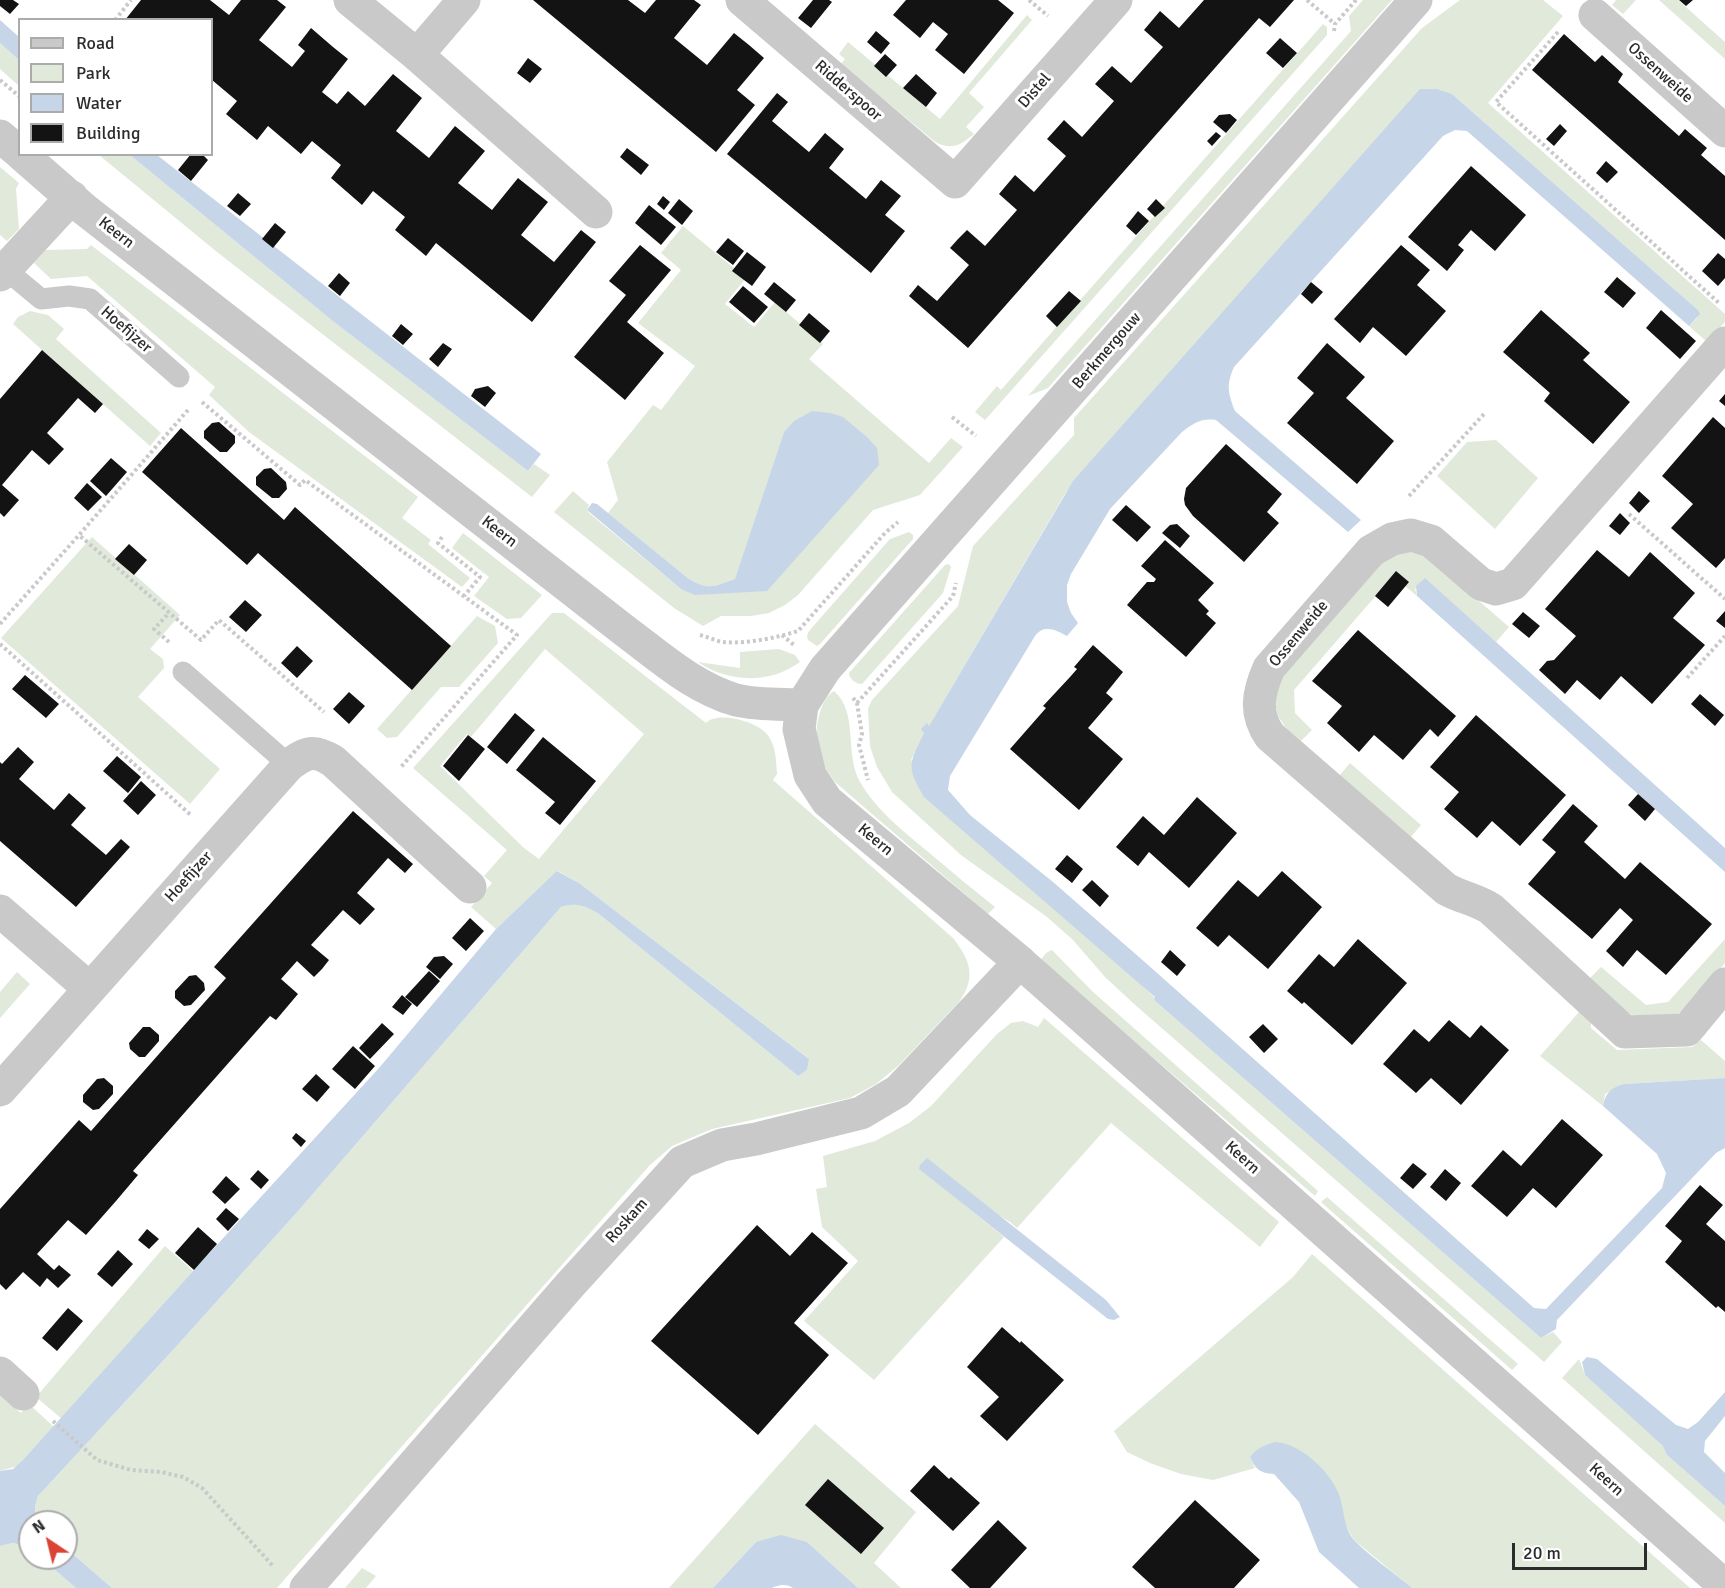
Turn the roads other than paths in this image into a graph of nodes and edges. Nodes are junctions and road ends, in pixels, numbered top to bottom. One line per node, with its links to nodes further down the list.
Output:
1 (350, 0): 7 (street)
2 (464, 0): 7 (street)
3 (742, 0): 12 (street, Ridderspoor)
4 (1116, 0): 12 (street, Distel)
5 (1416, 0): 19 (street, Berkmergouw)
6 (1595, 15): 8 (street, Ossenweide)
7 (417, 55): 14 (street)
8 (1725, 130)
9 (0, 136): 10 (street, Keern)
10 (18, 152)
11 (22, 156): 13 (street, Keern)
12 (955, 182)
13 (72, 197): 15 (street, Hoefijzer); 19 (street, Keern)
14 (596, 212)
15 (2, 272): 17 (lane, Hoefijzer)
16 (1725, 343): 24 (street, Ossenweide)
17 (179, 377)
18 (183, 672): 20 (lane)
19 (802, 705): 23 (street, Keern)
20 (289, 765): 21 (street, Hoefijzer); 25 (street, Hoefijzer)
21 (470, 887)
22 (0, 911): 25 (street)
23 (1020, 962): 27 (street, Roskam); 28 (street, Keern)
24 (1725, 984)
25 (90, 989): 26 (street, Hoefijzer)
26 (0, 1090)
27 (293, 1581)
28 (1725, 1586)

